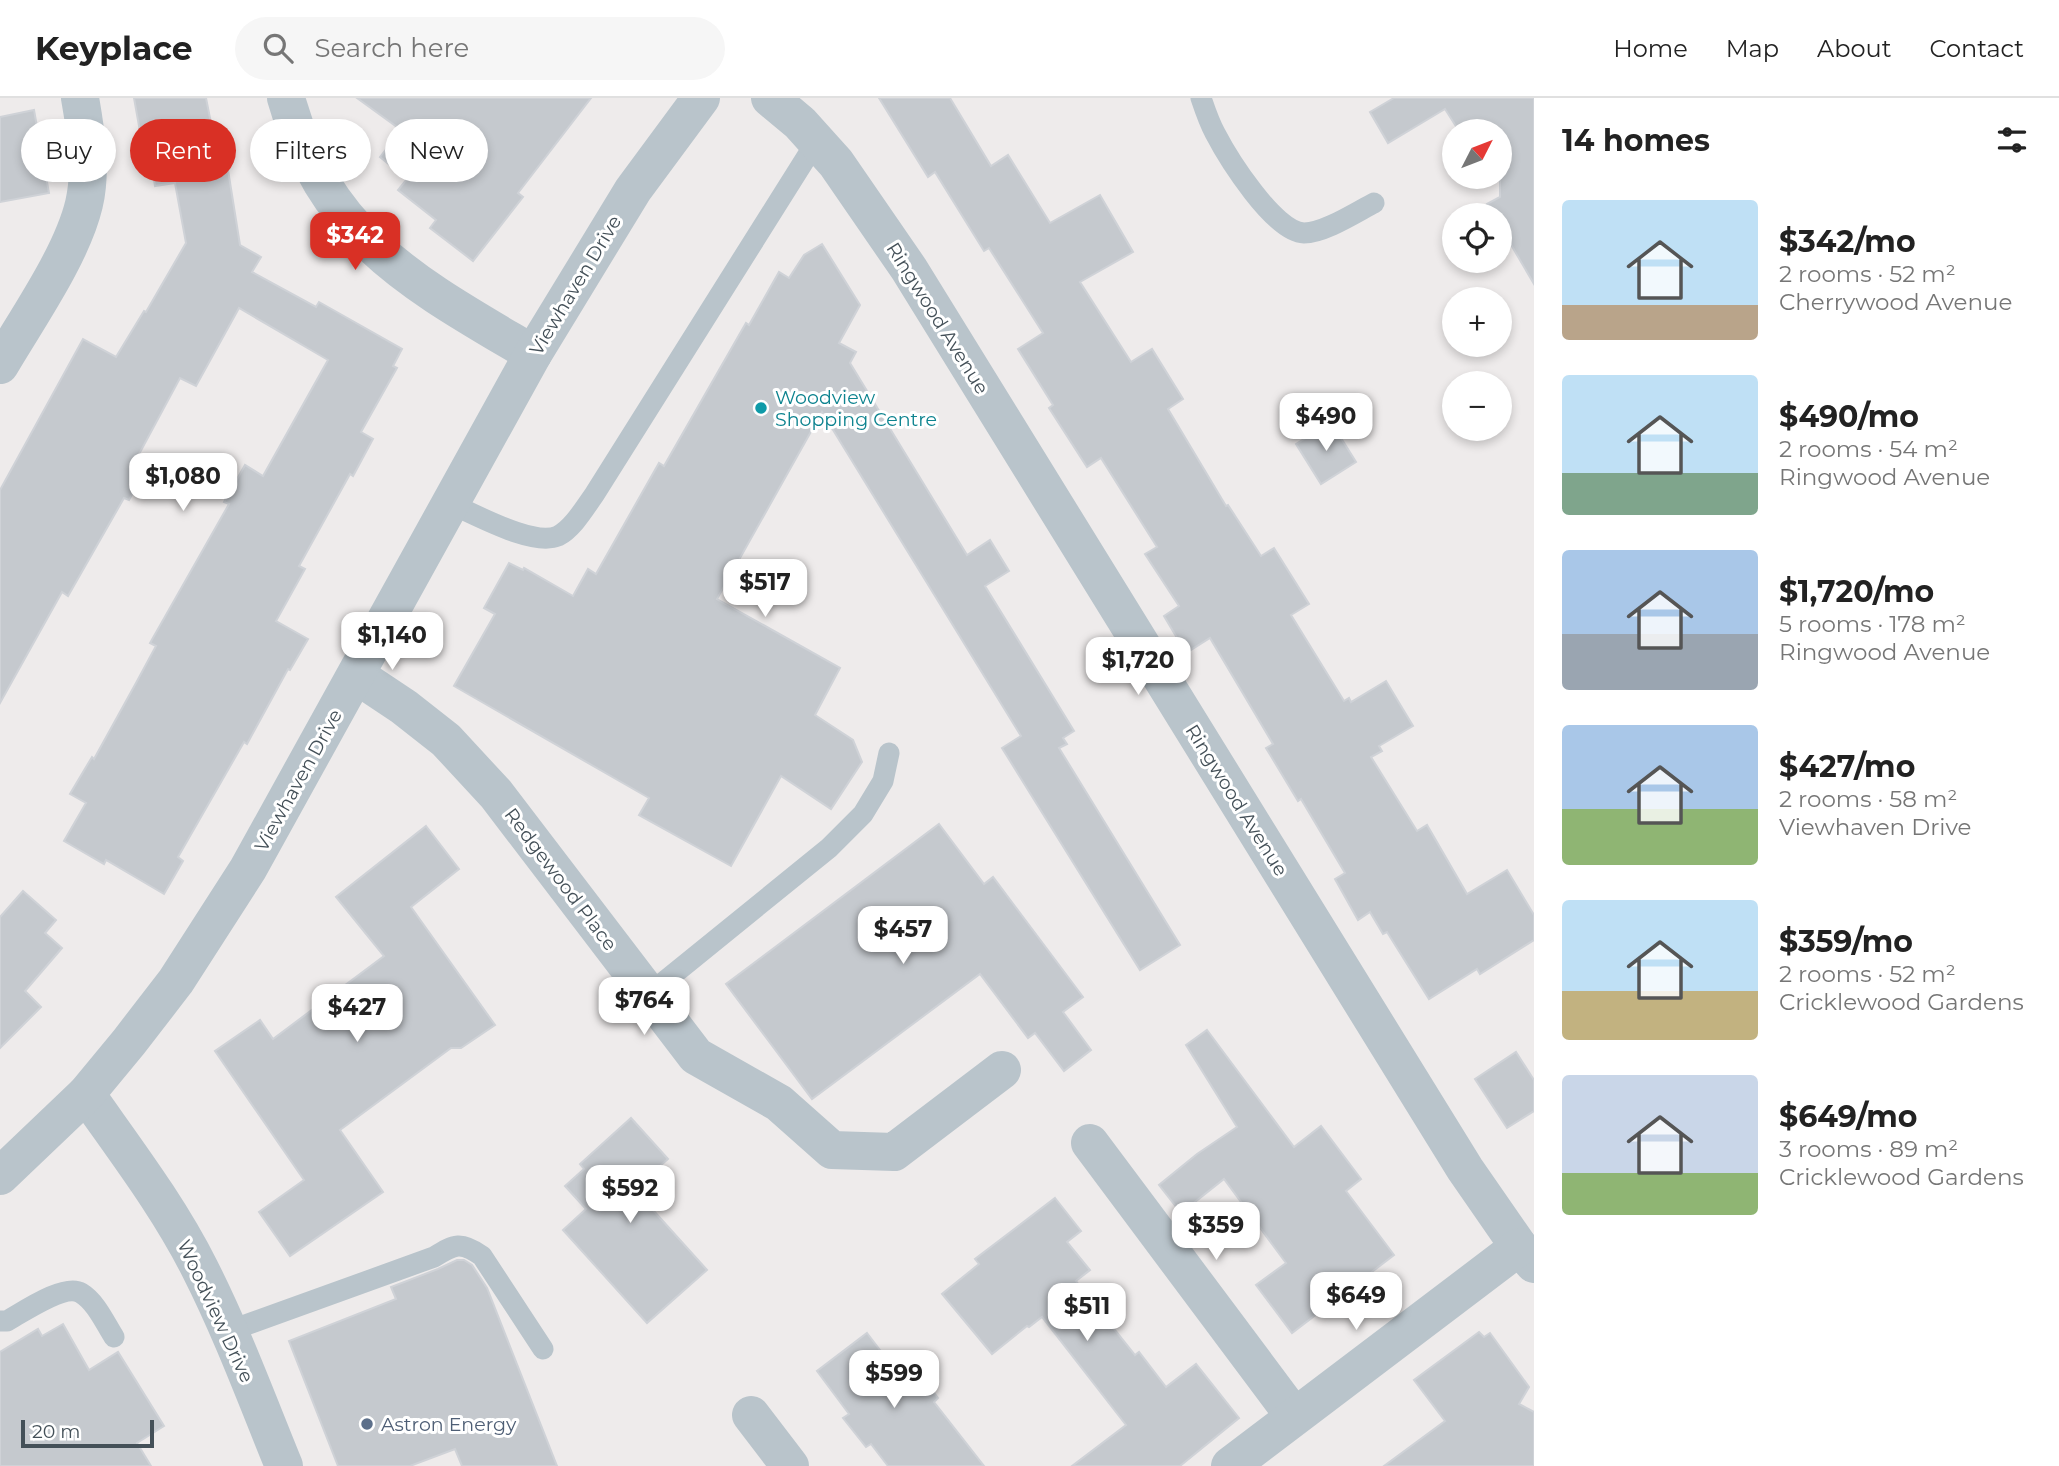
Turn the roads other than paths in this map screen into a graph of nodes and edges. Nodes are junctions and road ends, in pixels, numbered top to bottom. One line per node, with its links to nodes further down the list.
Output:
1 (80, 98): 9 (street)
2 (286, 98): 8 (street)
3 (701, 98): 8 (street, Viewhaven Drive)
4 (770, 98): 6 (street, Ringwood Avenue)
5 (1200, 98): 7 (lane)
6 (816, 142): 10 (lane); 18 (street, Ringwood Avenue)
7 (1374, 204)
8 (533, 354): 10 (street, Viewhaven Drive)
9 (0, 365)
10 (451, 504): 11 (street, Viewhaven Drive)
11 (356, 675): 13 (street, Redgewood Place); 15 (street, Viewhaven Drive)
12 (889, 753): 13 (lane)
13 (649, 994): 14 (street, Redgewood Place)
14 (1002, 1070)
15 (86, 1094): 17 (street, Viewhaven Drive); 20 (street, Woodview Drive)
16 (1090, 1143): 24 (street)
17 (0, 1176)
18 (1526, 1256): 24 (street)
19 (0, 1321): 21 (lane)
20 (229, 1331): 22 (lane); 25 (street, Woodview Drive)
21 (114, 1337)
22 (543, 1349)
23 (751, 1415): 26 (street)
24 (1294, 1416): 27 (street)
25 (284, 1466)
26 (790, 1466)
27 (1230, 1466)

